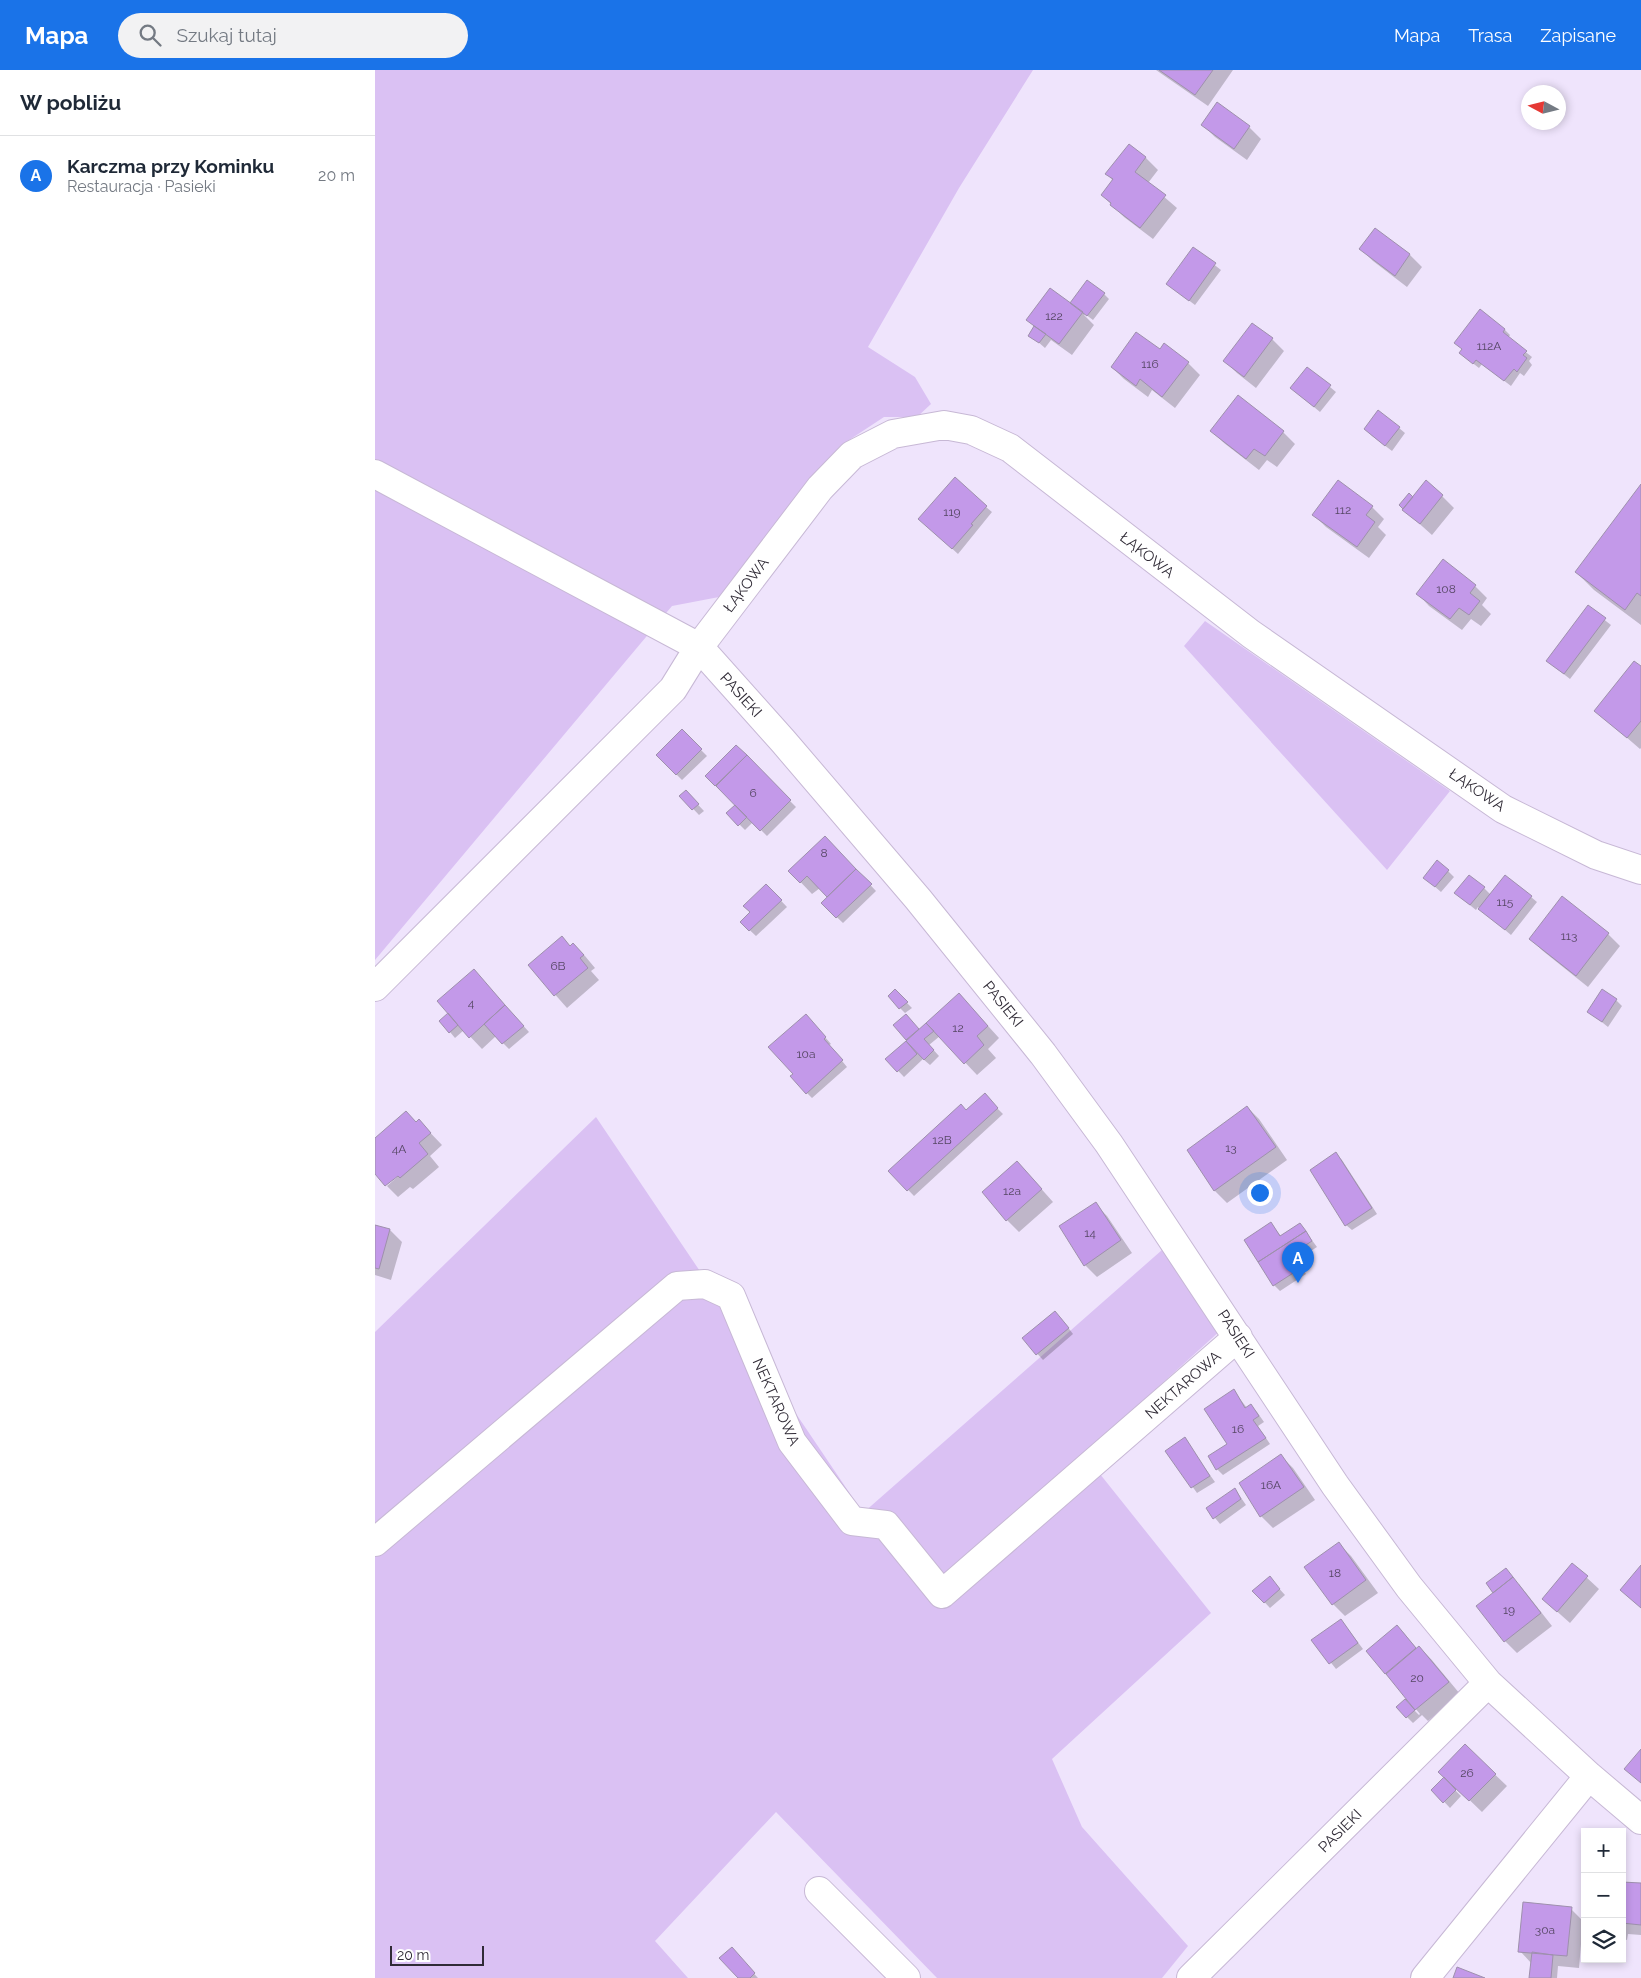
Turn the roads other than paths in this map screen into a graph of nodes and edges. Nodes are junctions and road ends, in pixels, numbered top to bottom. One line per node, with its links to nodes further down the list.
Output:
1 (375, 474): 2 (street, PASIEKI)
2 (699, 647): 3 (street, ŁĄKOWA); 4 (street, ŁĄKOWA); 5 (street, PASIEKI)
3 (1641, 870)
4 (375, 987)
5 (1238, 1337): 6 (street, NEKTAROWA); 7 (street, PASIEKI)
6 (375, 1542)
7 (1488, 1683): 8 (street, PASIEKI); 12 (street, PASIEKI)
8 (1589, 1776): 9 (street, PASIEKI); 13 (street)
9 (1641, 1820)
10 (819, 1890): 11 (street)
11 (906, 1978)
12 (1191, 1978)
13 (1425, 1978)

